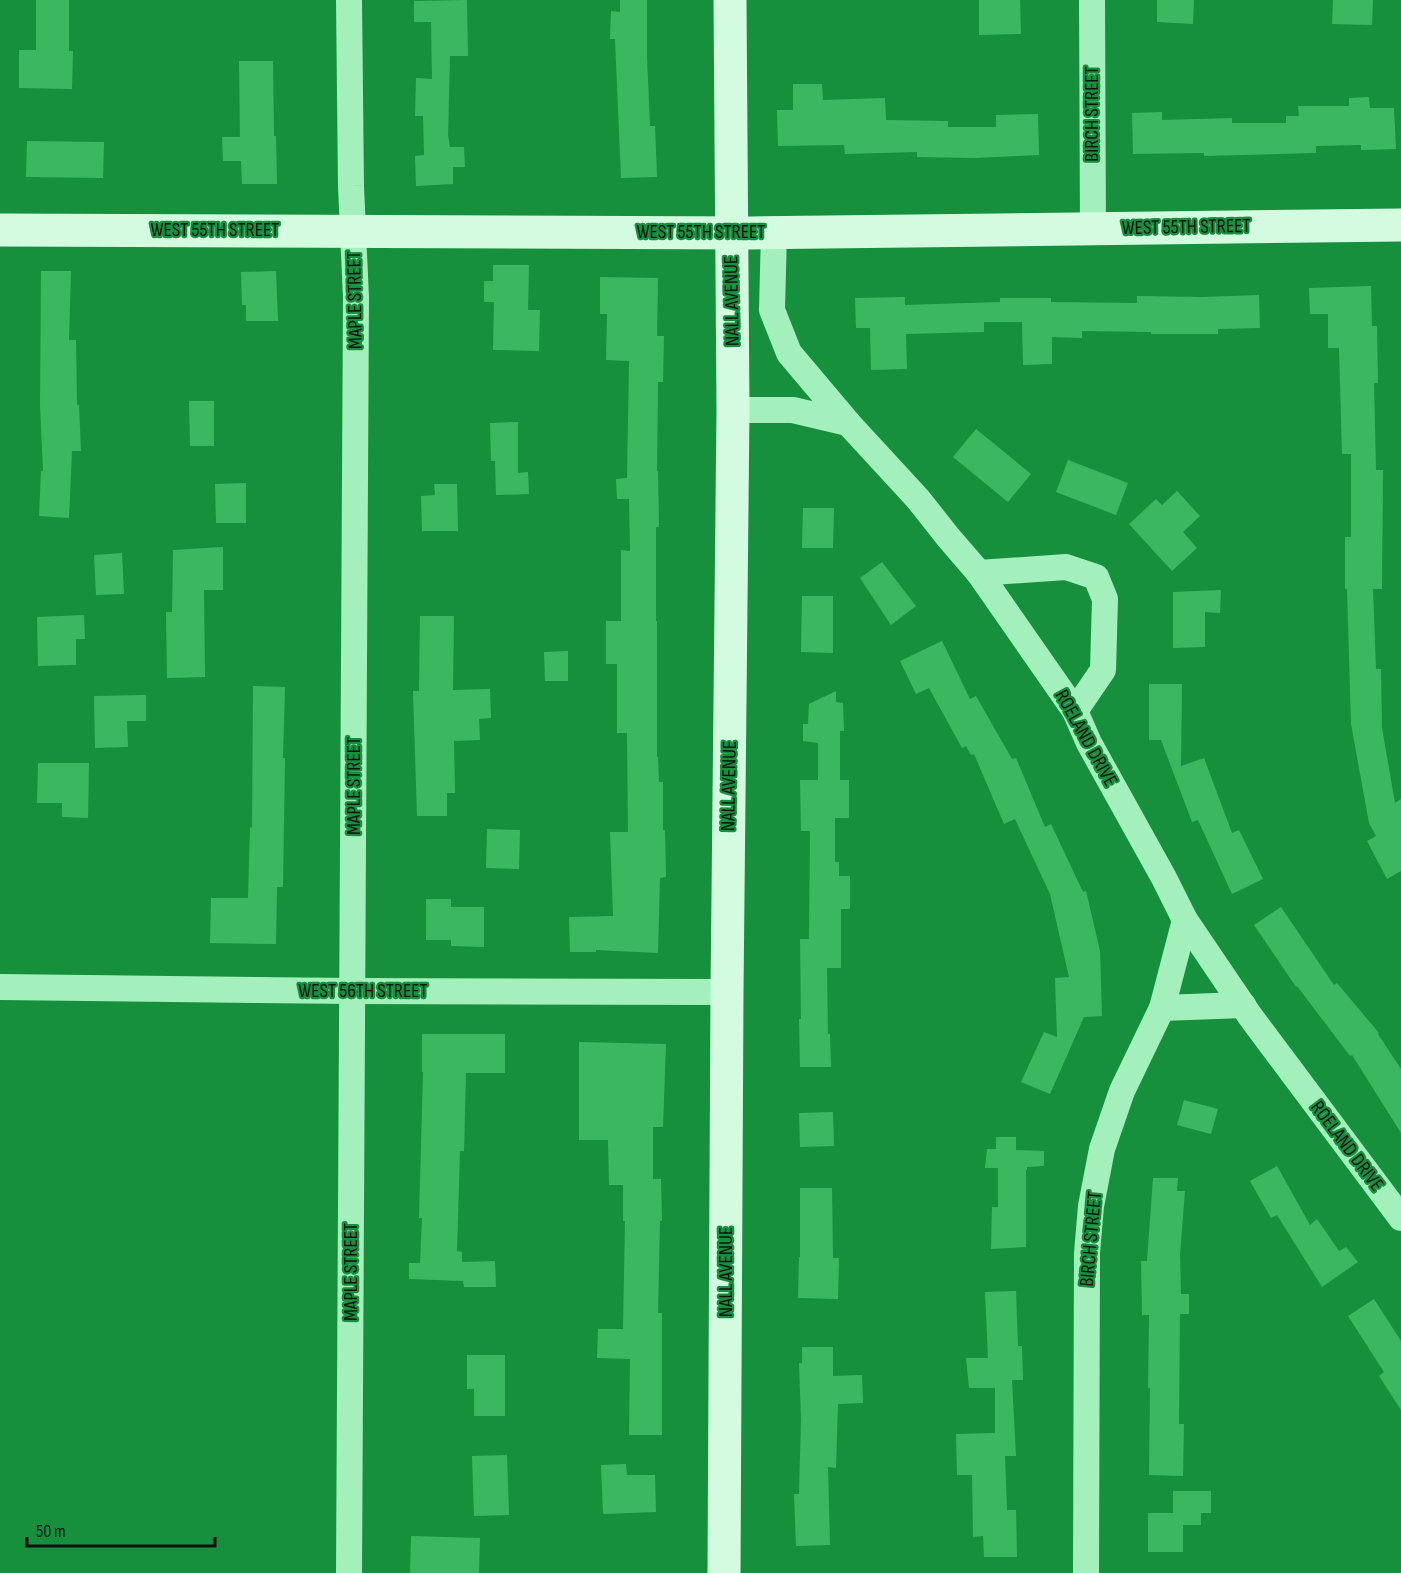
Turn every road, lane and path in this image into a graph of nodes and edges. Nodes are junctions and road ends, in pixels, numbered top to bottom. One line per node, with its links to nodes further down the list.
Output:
1 (349, 0): 7 (street, MAPLE STREET)
2 (730, 0): 9 (street, NALL AVENUE)
3 (1092, 0): 5 (street, BIRCH STREET)
4 (1401, 225): 5 (street, WEST 55TH STREET)
5 (1093, 228): 8 (street, WEST 55TH STREET)
6 (0, 230): 7 (street, WEST 55TH STREET)
7 (353, 231): 9 (street, WEST 55TH STREET); 16 (street, MAPLE STREET)
8 (774, 232): 9 (street, WEST 55TH STREET); 11 (street, ROELAND DRIVE)
9 (732, 233): 10 (street, NALL AVENUE)
10 (733, 410): 11 (street); 17 (street, NALL AVENUE)
11 (848, 423): 12 (street, ROELAND DRIVE)
12 (979, 573): 13 (street, ROELAND DRIVE); 13 (street)
13 (1075, 711): 14 (street, ROELAND DRIVE)
14 (1185, 920): 18 (street, ROELAND DRIVE); 19 (street, BIRCH STREET)
15 (0, 987): 16 (street, WEST 56TH STREET)
16 (353, 991): 17 (street, WEST 56TH STREET); 21 (street, MAPLE STREET)
17 (727, 992): 22 (street, NALL AVENUE)
18 (1243, 1005): 19 (street); 20 (street, ROELAND DRIVE)
19 (1162, 1008): 23 (street, BIRCH STREET)
20 (1401, 1218)
21 (349, 1573)
22 (724, 1573)
23 (1086, 1573)

